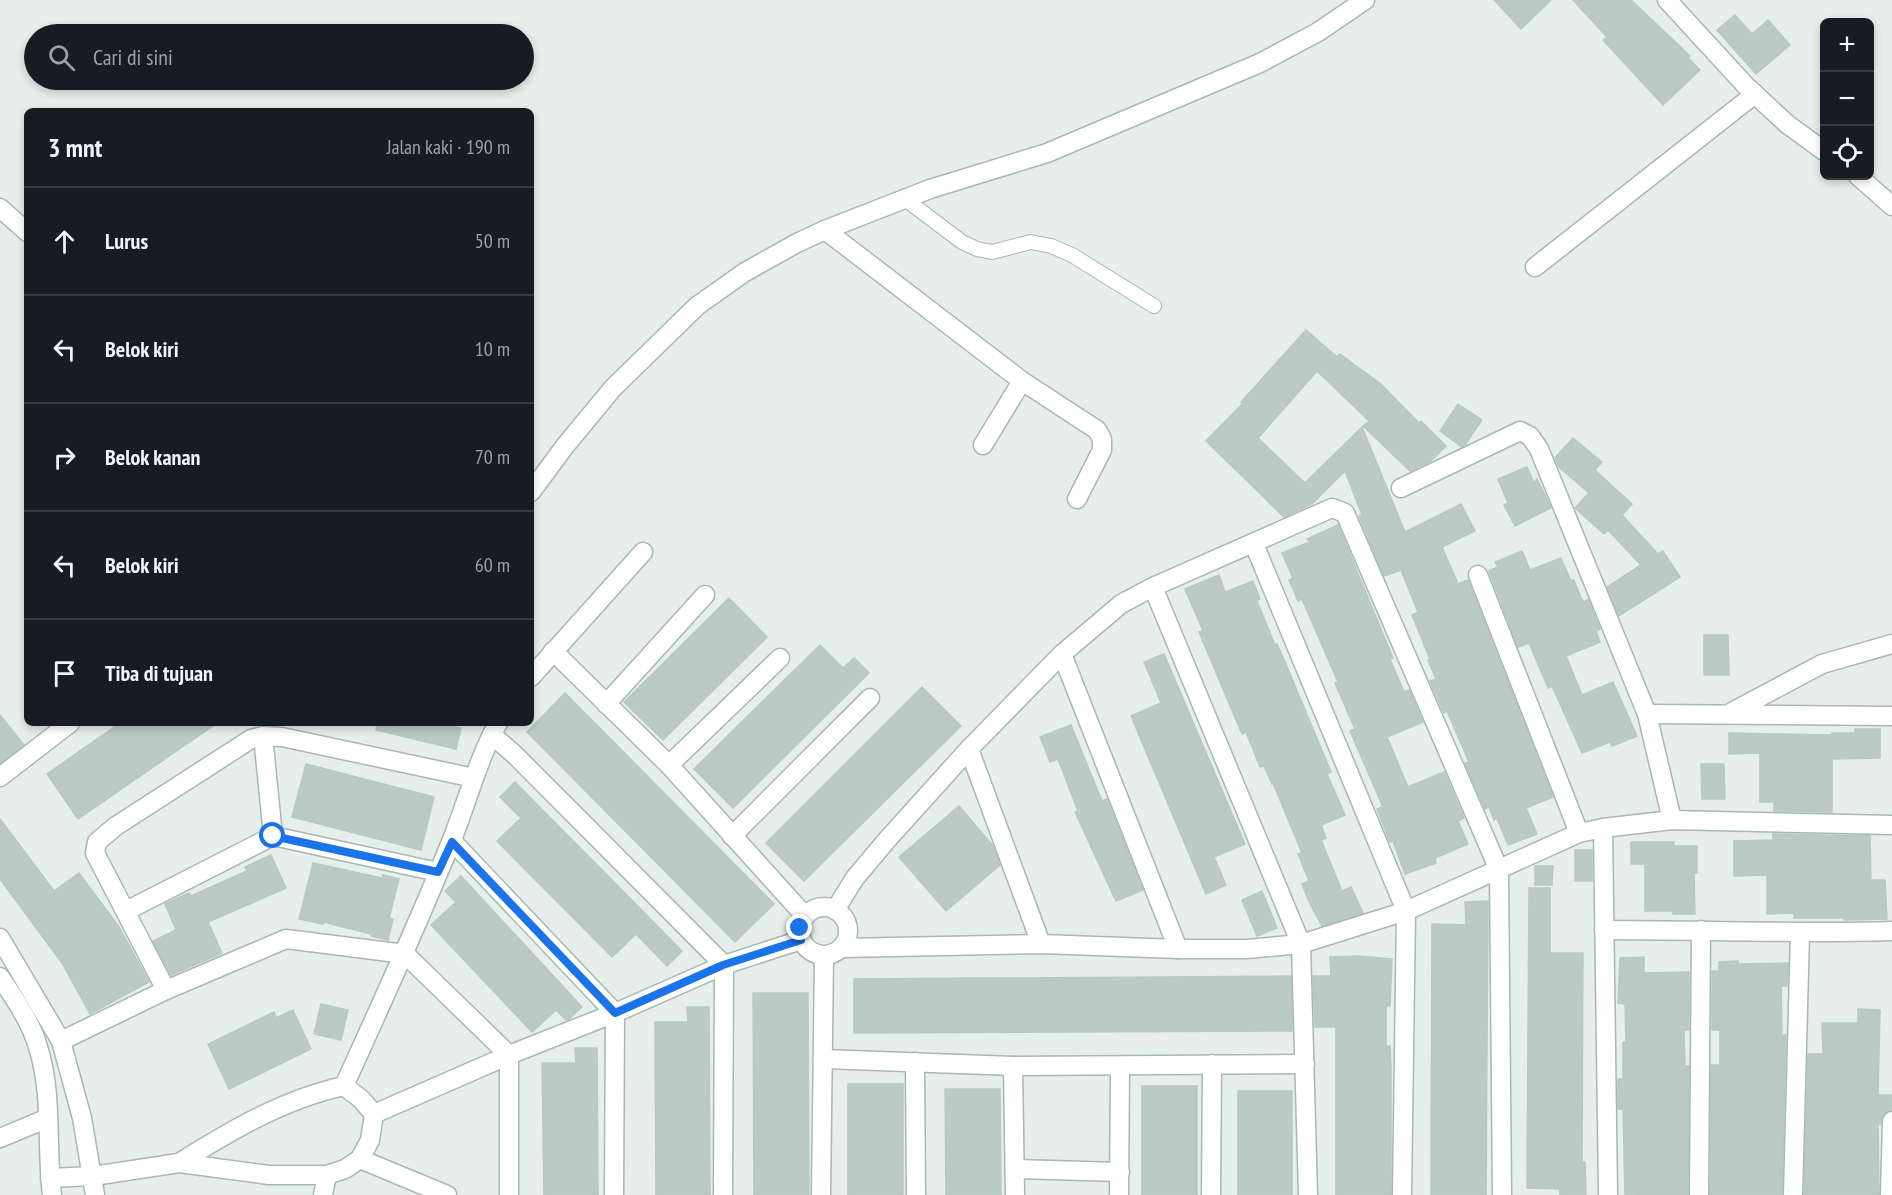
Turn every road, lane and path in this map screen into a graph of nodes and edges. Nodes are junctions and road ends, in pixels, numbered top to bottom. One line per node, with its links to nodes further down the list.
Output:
1 (1365, 0): 6 (street)
2 (1667, 0): 3 (street)
3 (1755, 94): 4 (street); 11 (street)
4 (1820, 148)
5 (1862, 180): 7 (street)
6 (905, 199): 10 (street); 12 (lane)
7 (1892, 207)
8 (0, 208): 9 (street)
9 (24, 229)
10 (825, 230): 13 (street); 15 (street)
11 (1535, 267)
12 (1154, 306)
13 (1022, 381): 14 (street); 17 (street)
14 (983, 445)
15 (534, 481)
16 (1401, 488): 30 (street)
17 (1077, 499)
18 (1254, 544): 21 (street); 47 (street); 51 (street)
19 (643, 552): 24 (street)
20 (1478, 575): 43 (street)
21 (1153, 587): 25 (street); 60 (street)
22 (705, 595): 29 (street)
23 (1892, 644): 31 (street)
24 (553, 651): 27 (street); 29 (street)
25 (1062, 654): 36 (street); 61 (street)
26 (780, 658): 37 (street)
27 (534, 673)
28 (870, 698): 45 (street)
29 (606, 704): 37 (street)
30 (1647, 714): 31 (street); 40 (street)
31 (1728, 714): 32 (street)
32 (1892, 716)
33 (66, 726): 38 (street)
34 (495, 729): 39 (street); 64 (street)
35 (263, 736): 39 (street); 44 (street); 50 (street)
36 (969, 749): 49 (street); 59 (street)
37 (669, 765): 45 (street)
38 (0, 777)
39 (474, 778): 46 (street)
40 (1672, 820): 41 (street); 42 (street)
41 (1892, 825)
42 (1603, 828): 43 (street); 53 (street)
43 (1579, 833): 47 (street)
44 (273, 836): 48 (street); 50 (street)
45 (732, 836): 52 (street)
46 (452, 842): 48 (street); 67 (street)
47 (1498, 870): 51 (street); 101 (street)
48 (438, 872): 63 (street)
49 (835, 910): 52 (street); 62 (street)
50 (126, 911): 66 (street)
51 (1406, 911): 60 (street); 100 (street)
52 (804, 916): 58 (street)
53 (1604, 930): 54 (street); 102 (street)
54 (1701, 930): 56 (street); 103 (street)
55 (1892, 931): 56 (street)
56 (1800, 933): 104 (street)
57 (0, 938): 68 (street)
58 (801, 940): 62 (street); 64 (street)
59 (1041, 944): 61 (street); 62 (street)
60 (1300, 944): 61 (street); 73 (street)
61 (1178, 949)
62 (832, 952): 70 (street)
63 (405, 954): 66 (street); 69 (street); 76 (street)
64 (723, 965): 67 (street); 93 (street)
65 (0, 977): 78 (street)
66 (166, 990): 68 (street)
67 (615, 1013): 69 (street); 92 (street)
68 (61, 1041): 86 (street)
69 (509, 1055): 77 (street); 91 (street)
70 (824, 1059): 71 (street); 94 (street)
71 (915, 1062): 74 (street); 95 (street)
72 (1212, 1064): 73 (street); 75 (street); 98 (street)
73 (1305, 1064): 99 (street)
74 (1013, 1066): 75 (street); 83 (street)
75 (1120, 1066): 84 (street)
76 (344, 1086): 77 (street); 82 (street)
77 (374, 1114): 81 (street)
78 (48, 1118): 80 (street); 87 (street)
79 (1892, 1121): 105 (street)
80 (0, 1138)
81 (360, 1159): 85 (street); 90 (street)
82 (179, 1163): 85 (street); 86 (street)
83 (1015, 1169): 84 (street); 96 (street)
84 (1120, 1172): 97 (street)
85 (327, 1175): 89 (street)
86 (93, 1176): 87 (street); 88 (street)
87 (51, 1187)
88 (95, 1195)
89 (323, 1195)
90 (447, 1195)
91 (509, 1195)
92 (614, 1195)
93 (723, 1195)
94 (821, 1195)
95 (916, 1195)
96 (1015, 1195)
97 (1119, 1195)
98 (1211, 1195)
99 (1308, 1195)
100 (1402, 1195)
101 (1502, 1195)
102 (1608, 1195)
103 (1699, 1195)
104 (1793, 1195)
105 (1890, 1195)

